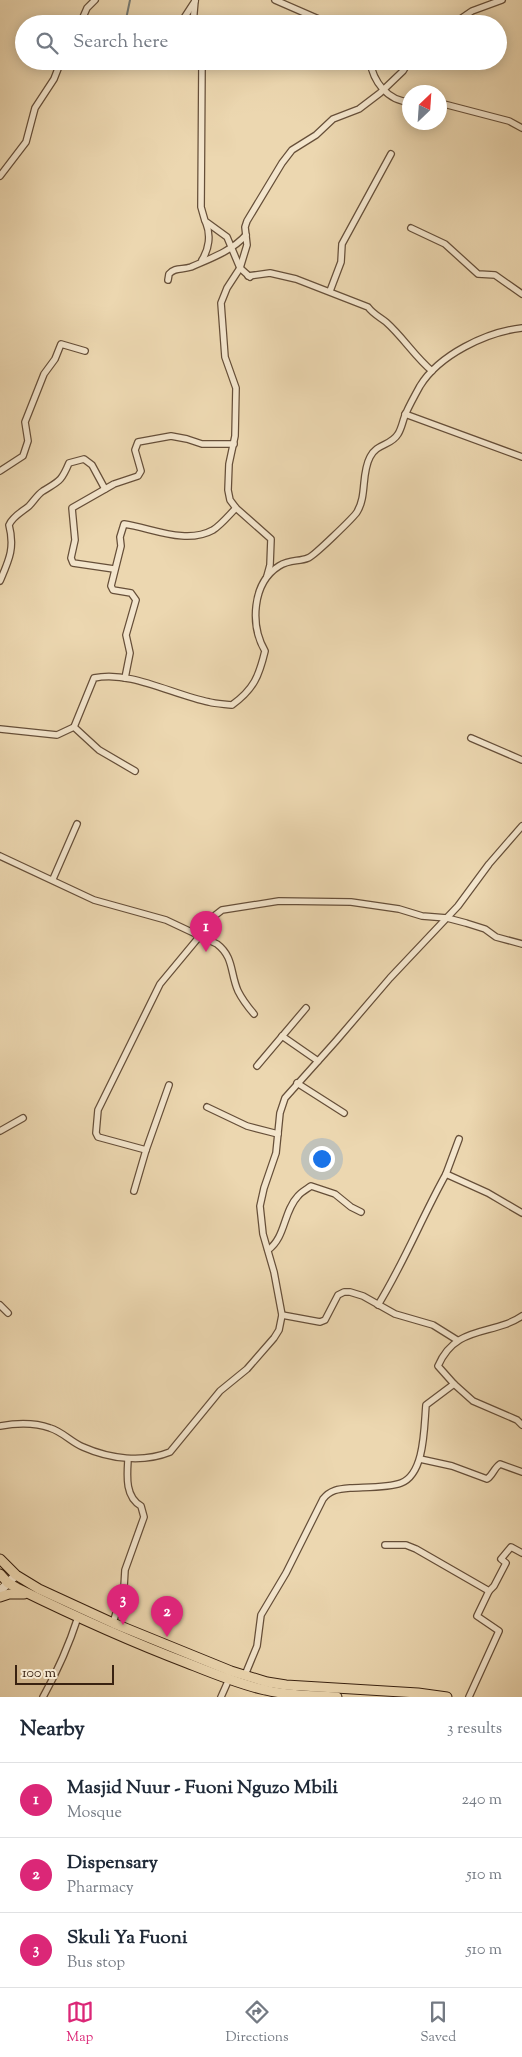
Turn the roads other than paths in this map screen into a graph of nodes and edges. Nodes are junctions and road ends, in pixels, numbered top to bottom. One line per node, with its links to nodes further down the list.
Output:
1 (95, 0): 5 (street)
2 (275, 0): 7 (street)
3 (502, 0): 8 (street)
4 (195, 1): 6 (street)
5 (84, 15)
6 (186, 15)
7 (309, 15)
8 (467, 15)
9 (58, 70): 18 (street)
10 (202, 70): 19 (street)
11 (373, 70): 13 (street)
12 (404, 70): 13 (street)
13 (384, 90): 14 (street); 21 (street)
14 (402, 100)
15 (447, 105): 16 (street)
16 (522, 128)
17 (390, 154): 26 (street)
18 (0, 176)
19 (205, 221): 22 (street); 23 (street)
20 (411, 228): 27 (street)
21 (246, 235): 22 (street); 24 (street)
22 (232, 248): 23 (street); 24 (street)
23 (202, 261): 25 (street)
24 (238, 270): 26 (street); 32 (street)
25 (168, 280)
26 (330, 291): 30 (street)
27 (522, 294)
28 (521, 327): 30 (street)
29 (86, 351): 34 (street)
30 (432, 371): 31 (street)
31 (405, 414): 33 (street); 38 (street)
32 (234, 444): 35 (street); 36 (street)
33 (522, 456)
34 (0, 471)
35 (105, 489): 37 (street); 39 (street)
36 (236, 508): 37 (street); 38 (street)
37 (114, 569): 40 (street)
38 (267, 576): 40 (street)
39 (0, 581)
40 (125, 678): 41 (street)
41 (74, 727): 42 (street); 45 (street)
42 (0, 728)
43 (471, 738): 44 (street)
44 (522, 760)
45 (135, 770)
46 (77, 824): 49 (street)
47 (522, 826): 50 (street)
48 (0, 856): 49 (street)
49 (53, 879): 51 (street)
50 (446, 918): 51 (street); 52 (street); 56 (street)
51 (199, 937): 54 (street); 66 (street)
52 (522, 944)
53 (306, 1008): 55 (street)
54 (254, 1014)
55 (282, 1036): 56 (street); 57 (street)
56 (318, 1061): 58 (street)
57 (257, 1066)
58 (297, 1082): 61 (street); 64 (street)
59 (169, 1085): 66 (street)
60 (206, 1107): 64 (street)
61 (344, 1113)
62 (23, 1118): 63 (street)
63 (0, 1131)
64 (278, 1134): 71 (street)
65 (459, 1140): 67 (street)
66 (146, 1150): 68 (street)
67 (446, 1174): 70 (street); 73 (street)
68 (134, 1191)
69 (361, 1212): 71 (street)
70 (522, 1213)
71 (268, 1250): 75 (street)
72 (0, 1305): 74 (street)
73 (378, 1305): 75 (street); 77 (street)
74 (8, 1313)
75 (282, 1315): 82 (street)
76 (522, 1316): 77 (street)
77 (457, 1340): 78 (street)
78 (454, 1384): 79 (street); 81 (street)
79 (522, 1425)
80 (0, 1426): 82 (street)
81 (420, 1459): 83 (street); 96 (street)
82 (128, 1460): 95 (street)
83 (522, 1472)
84 (385, 1545): 91 (street)
85 (522, 1553): 91 (street)
86 (0, 1558): 88 (main road)
87 (0, 1574): 89 (main road)
88 (16, 1575): 89 (street); 95 (main road)
89 (8, 1583): 90 (street); 93 (main road)
90 (0, 1591)
91 (489, 1591): 102 (street)
92 (0, 1597): 93 (main road)
93 (34, 1597): 94 (main road)
94 (78, 1617): 97 (main road); 98 (street)
95 (113, 1623): 96 (main road)
96 (245, 1675): 101 (main road)
97 (229, 1679): 99 (street); 100 (main road)
98 (43, 1697)
99 (221, 1697)
100 (337, 1697)
101 (447, 1697)
102 (469, 1697)

